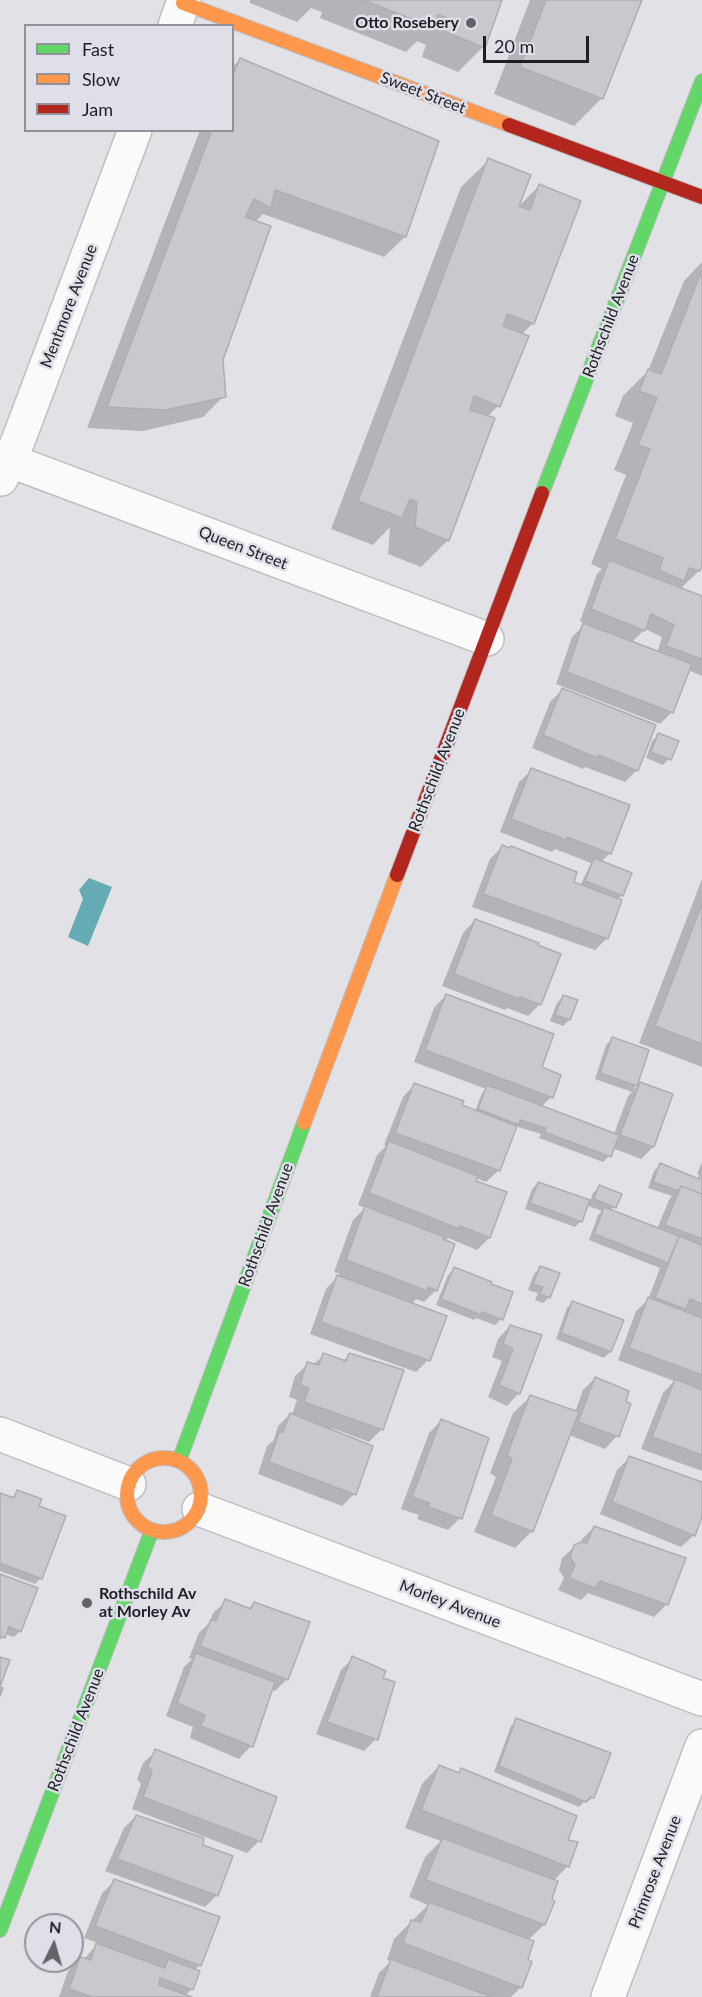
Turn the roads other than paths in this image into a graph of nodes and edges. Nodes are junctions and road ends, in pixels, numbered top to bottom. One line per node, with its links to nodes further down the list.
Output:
1 (181, 10): 2 (street, Sweet Street)
2 (220, 24)
3 (234, 29): 6 (street, Sweet Street)
4 (702, 81): 6 (street, Rothschild Avenue)
5 (134, 132): 8 (street, Mentmore Avenue)
6 (663, 182): 7 (street, Sweet Street); 9 (street, Rothschild Avenue)
7 (702, 197)
8 (3, 466): 9 (street, Queen Street)
9 (487, 639): 11 (street, Rothschild Avenue)
10 (0, 1434): 12 (street)
11 (179, 1461): 12 (street); 13 (street)
12 (129, 1484): 14 (street)
13 (199, 1509): 14 (street); 15 (street, Morley Avenue)
14 (152, 1530): 17 (street, Rothschild Avenue)
15 (702, 1699)
16 (702, 1746): 18 (street, Primrose Avenue)
17 (0, 1930)
18 (608, 1997)

